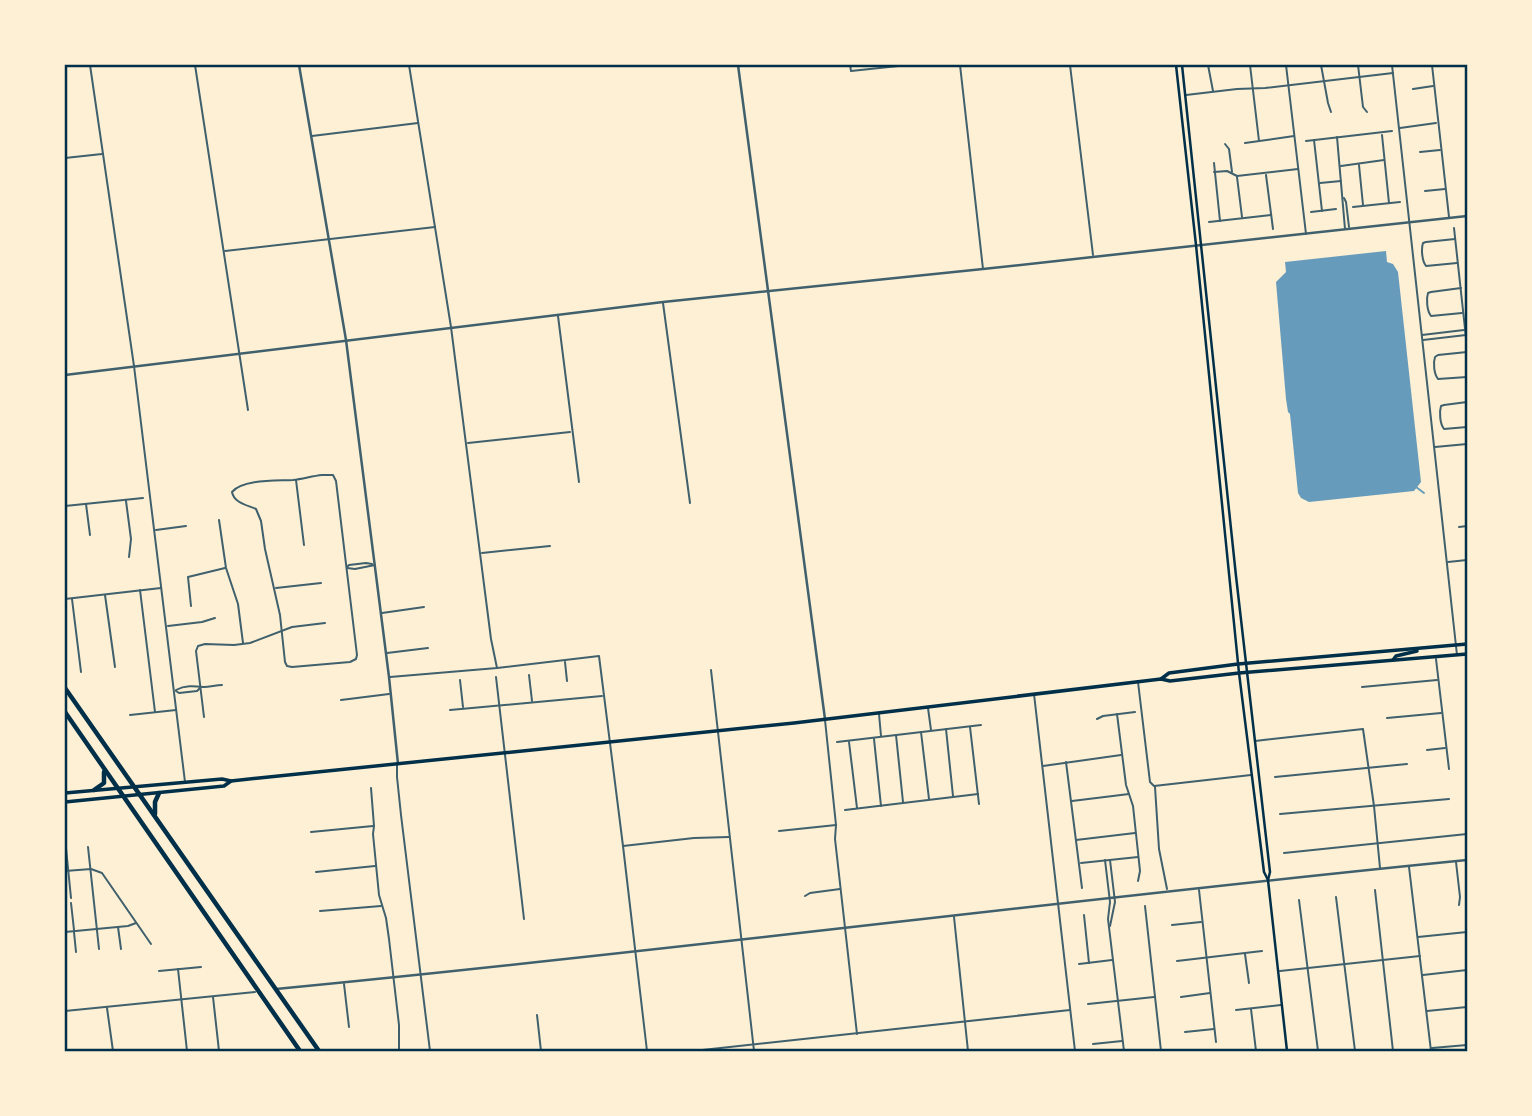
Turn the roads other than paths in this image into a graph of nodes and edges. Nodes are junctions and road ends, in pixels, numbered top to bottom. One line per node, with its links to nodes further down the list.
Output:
1 (90, 65): 46 (street)
2 (195, 65): 84 (street)
3 (299, 65): 36 (street)
4 (409, 65): 31 (street)
5 (738, 65): 89 (street)
6 (850, 65): 7 (street)
7 (908, 65)
8 (960, 65): 87 (street)
9 (1070, 65): 85 (street)
10 (1176, 65): 22 (main road)
11 (1182, 65): 28 (main road)
12 (1208, 65): 27 (street)
13 (1250, 65): 25 (street)
14 (1286, 65): 23 (street)
15 (1321, 65): 21 (street)
16 (1358, 65): 20 (street)
17 (1392, 65): 19 (street)
18 (1432, 65): 24 (street)
19 (1393, 73): 20 (street); 33 (street)
20 (1359, 77): 21 (street); 30 (street)
21 (1324, 81): 23 (street); 29 (street)
22 (1178, 84): 28 (main road); 83 (main road)
23 (1289, 85): 25 (street); 37 (street)
24 (1434, 86): 26 (street); 32 (street)
25 (1253, 88): 27 (street); 40 (street)
26 (1413, 89)
27 (1213, 91): 28 (street)
28 (1185, 95): 82 (main road)
29 (1331, 111)
30 (1367, 112)
31 (418, 122): 36 (street); 75 (street)
32 (1438, 122): 33 (street); 44 (street)
33 (1399, 128): 74 (street)
34 (1392, 131): 35 (street)
35 (1382, 132): 38 (street); 48 (street)
36 (311, 136): 80 (street)
37 (1295, 136): 40 (street); 52 (street)
38 (1337, 137): 39 (street); 51 (street)
39 (1314, 140): 41 (street); 58 (street)
40 (1259, 141): 43 (street)
41 (1306, 141)
42 (1224, 144): 54 (street)
43 (1245, 144)
44 (1441, 149): 45 (street); 59 (street)
45 (1420, 152)
46 (104, 154): 47 (street); 102 (street)
47 (65, 158)
48 (1385, 160): 50 (street); 62 (street)
49 (1214, 163): 53 (street)
50 (1358, 164): 51 (street); 63 (street)
51 (1340, 166): 57 (street)
52 (1299, 169): 55 (street); 79 (street)
53 (1214, 172): 54 (street); 72 (street)
54 (1232, 173): 56 (street)
55 (1266, 173): 56 (street); 68 (street)
56 (1237, 176): 70 (street)
57 (1342, 181): 58 (street); 78 (street)
58 (1319, 183): 66 (street)
59 (1446, 189): 60 (street); 71 (street)
60 (1425, 191)
61 (1400, 202): 62 (street)
62 (1389, 203): 63 (street)
63 (1363, 206): 64 (street)
64 (1353, 207)
65 (1336, 209): 66 (street)
66 (1322, 211): 67 (street)
67 (1311, 212)
68 (1271, 215): 70 (street); 77 (street)
69 (1467, 216): 71 (street)
70 (1242, 218): 72 (street)
71 (1449, 218): 74 (street)
72 (1220, 221): 73 (street)
73 (1209, 222)
74 (1409, 222): 78 (street); 95 (street)
75 (435, 226): 80 (street); 93 (street)
76 (1454, 228): 81 (street)
77 (1273, 229)
78 (1347, 229): 79 (street)
79 (1306, 234): 82 (street)
80 (328, 239): 84 (street); 97 (street)
81 (1455, 239): 86 (street); 86 (street)
82 (1202, 244): 83 (street); 159 (main road)
83 (1196, 245): 85 (street); 160 (main road)
84 (224, 251): 100 (street)
85 (1093, 257): 87 (street)
86 (1458, 263): 88 (street)
87 (983, 269): 89 (street)
88 (1461, 288): 91 (street); 91 (street)
89 (768, 292): 90 (street); 199 (street)
90 (663, 302): 92 (street); 117 (street)
91 (1464, 313): 94 (street)
92 (557, 315): 93 (street); 108 (street)
93 (451, 327): 97 (street); 109 (street)
94 (1465, 330): 95 (street); 96 (street)
95 (1422, 335): 98 (street)
96 (1466, 335): 98 (street); 99 (street)
97 (346, 340): 100 (street); 131 (street)
98 (1422, 340): 111 (street)
99 (1467, 347)
100 (240, 352): 102 (street); 106 (street)
101 (1467, 352): 104 (street)
102 (134, 366): 103 (street); 123 (street)
103 (65, 375)
104 (1467, 377)
105 (1467, 402): 107 (street)
106 (248, 410)
107 (1467, 427)
108 (572, 432): 109 (street); 113 (street)
109 (467, 443): 127 (street)
110 (1467, 444): 111 (street)
111 (1434, 447): 130 (street)
112 (296, 479): 125 (street); 133 (street); 136 (street)
113 (579, 482)
114 (143, 498): 115 (street)
115 (126, 500): 116 (street); 128 (street)
116 (86, 503): 118 (street); 124 (street)
117 (690, 503)
118 (65, 506)
119 (219, 520): 132 (street)
120 (186, 526): 123 (street)
121 (1467, 526): 122 (street)
122 (1460, 527)
123 (155, 530): 135 (street)
124 (90, 535)
125 (304, 545)
126 (550, 546): 127 (street)
127 (480, 554): 162 (street)
128 (129, 557)
129 (1467, 560): 130 (street)
130 (1447, 562): 150 (street)
131 (374, 565): 133 (street); 143 (street)
132 (226, 568): 141 (street); 148 (street)
133 (346, 568): 147 (street)
134 (321, 583): 136 (street)
135 (162, 588): 137 (street); 146 (street)
136 (275, 588): 147 (street)
137 (140, 590): 138 (street); 191 (street)
138 (105, 594): 140 (street); 161 (street)
139 (65, 598): 140 (street)
140 (72, 598): 164 (street)
141 (191, 606)
142 (424, 607): 143 (street)
143 (381, 613): 153 (street)
144 (215, 618): 146 (street)
145 (325, 623): 147 (street)
146 (167, 626): 179 (street)
147 (281, 630): 148 (street)
148 (243, 644): 176 (street)
149 (1467, 644): 150 (main road)
150 (1456, 645): 152 (main road); 155 (street)
151 (428, 648): 153 (street)
152 (1426, 648): 157 (main road); 159 (main road)
153 (386, 653): 168 (street)
154 (1467, 654): 155 (main road)
155 (1457, 655): 156 (main road)
156 (1436, 657): 157 (main road); 171 (street)
157 (1392, 660): 166 (main road)
158 (565, 661): 162 (street); 173 (street); 182 (street)
159 (1245, 663): 160 (main road); 166 (main road)
160 (1238, 664): 165 (main road); 170 (main road)
161 (115, 667)
162 (497, 668): 168 (street)
163 (711, 670): 204 (street)
164 (81, 672)
165 (1239, 673): 166 (main road); 170 (main road); 225 (main road)
166 (1247, 673): 211 (main road)
167 (529, 675): 184 (street)
168 (389, 677): 181 (street)
169 (496, 677): 185 (street)
170 (1161, 679): 174 (main road)
171 (1438, 679): 177 (street); 194 (street)
172 (460, 680): 187 (street)
173 (567, 681)
174 (1138, 681): 180 (main road); 230 (street)
175 (222, 685): 176 (street)
176 (201, 687): 179 (street); 179 (street); 197 (street)
177 (1362, 687)
178 (65, 688): 229 (highway)
179 (175, 690): 188 (street)
180 (1034, 693): 186 (main road); 221 (street)
181 (390, 694): 183 (street); 219 (street)
182 (604, 695): 184 (street); 212 (street)
183 (341, 700)
184 (532, 702): 185 (street)
185 (499, 705): 187 (street); 216 (street)
186 (928, 707): 193 (main road); 205 (street)
187 (463, 708): 189 (street)
188 (177, 710): 191 (street); 228 (street)
189 (450, 710)
190 (65, 712): 222 (highway)
191 (155, 712): 195 (street)
192 (1135, 712): 196 (street)
193 (879, 713): 199 (main road); 208 (street)
194 (1442, 713): 198 (street); 214 (street)
195 (130, 715)
196 (1117, 715): 200 (street); 217 (street)
197 (204, 717)
198 (1387, 718)
199 (825, 719): 204 (main road); 253 (street)
200 (1097, 719)
201 (981, 725): 202 (street)
202 (970, 726): 203 (street); 236 (street)
203 (946, 729): 205 (street); 240 (street)
204 (717, 731): 212 (main road); 259 (street)
205 (931, 731): 206 (street)
206 (921, 732): 207 (street); 242 (street)
207 (896, 735): 208 (street); 245 (street)
208 (881, 737): 209 (street)
209 (874, 738): 210 (street); 247 (street)
210 (849, 741): 213 (street); 249 (street)
211 (1254, 741): 223 (street); 278 (main road)
212 (611, 742): 216 (main road); 262 (street)
213 (837, 742)
214 (1446, 748): 215 (street); 224 (street)
215 (1427, 750)
216 (505, 753): 219 (main road); 299 (street)
217 (1122, 755): 218 (street); 237 (street)
218 (1066, 762): 221 (street); 243 (street)
219 (398, 764): 227 (main road); 333 (street)
220 (1407, 764): 223 (street)
221 (1042, 766): 293 (street)
222 (103, 767): 231 (highway); 233 (highway)
223 (1368, 769): 226 (street); 248 (street)
224 (1449, 769)
225 (1252, 775): 230 (street); 278 (main road)
226 (1275, 777)
227 (231, 781): 228 (main road); 235 (main road)
228 (185, 782): 229 (main road)
229 (134, 786): 231 (main road); 238 (highway)
230 (1153, 786): 284 (street)
231 (117, 788): 233 (main road); 239 (highway)
232 (371, 788): 254 (street)
233 (94, 790): 234 (main road)
234 (65, 793)
235 (159, 793): 238 (main road); 252 (highway)
236 (978, 794): 240 (street); 246 (street)
237 (1129, 794): 243 (street); 257 (street)
238 (140, 795): 239 (main road); 252 (highway)
239 (124, 797): 244 (main road); 339 (highway)
240 (953, 797): 242 (street)
241 (1449, 799): 248 (street)
242 (929, 800): 245 (street)
243 (1071, 801): 260 (street)
244 (65, 802)
245 (903, 803): 247 (street)
246 (979, 804)
247 (881, 806): 249 (street)
248 (1374, 806): 251 (street); 261 (street)
249 (857, 808): 250 (street)
250 (845, 810)
251 (1280, 814)
252 (156, 818): 338 (highway)
253 (836, 825): 255 (street); 281 (street)
254 (374, 826): 256 (street); 272 (street)
255 (779, 831)
256 (311, 832)
257 (1136, 833): 260 (street); 266 (street)
258 (1467, 834): 261 (street)
259 (730, 836): 262 (street); 311 (street)
260 (1076, 840): 271 (street)
261 (1377, 844): 265 (street); 274 (street)
262 (623, 846): 315 (street)
263 (88, 847): 275 (street)
264 (66, 848): 276 (street)
265 (1284, 853)
266 (1139, 857): 268 (street); 279 (street)
267 (1105, 860): 268 (street); 271 (street); 289 (street)
268 (1110, 860): 287 (street)
269 (1467, 860): 270 (street)
270 (1456, 861): 273 (street); 294 (street)
271 (1079, 863): 280 (street)
272 (376, 865): 277 (street); 292 (street)
273 (1409, 866): 274 (street); 310 (street)
274 (1380, 868): 278 (street)
275 (91, 869): 276 (street); 300 (street); 306 (street)
276 (66, 871): 286 (street)
277 (316, 872)
278 (1268, 880): 282 (street); 332 (main road)
279 (1138, 881)
280 (1082, 888)
281 (841, 889): 285 (street); 305 (street)
282 (1199, 889): 284 (street); 301 (street)
283 (1375, 890): 322 (street)
284 (1167, 892): 287 (street)
285 (805, 896)
286 (71, 898)
287 (1114, 898): 289 (street); 304 (street)
288 (1336, 898): 326 (street)
289 (1109, 899): 293 (street); 304 (street)
290 (1299, 900): 328 (street)
291 (71, 903): 307 (street)
292 (382, 905): 296 (street); 335 (street)
293 (1058, 905): 298 (street); 351 (street)
294 (1459, 905)
295 (1145, 906): 342 (street)
296 (320, 911)
297 (1084, 915): 324 (street)
298 (954, 916): 305 (street); 356 (street)
299 (524, 919)
300 (137, 922): 303 (street); 312 (street)
301 (1202, 922): 302 (street); 320 (street)
302 (1172, 925)
303 (118, 927): 306 (street); 314 (street)
304 (1110, 927): 321 (street)
305 (846, 928): 311 (street); 360 (street)
306 (97, 929): 307 (street); 313 (street)
307 (74, 931): 308 (street); 317 (street)
308 (65, 932)
309 (1467, 932): 310 (street)
310 (1417, 937): 319 (street)
311 (741, 939): 315 (street); 363 (street)
312 (150, 944)
313 (99, 949)
314 (121, 949)
315 (635, 951): 333 (street); 375 (street)
316 (1262, 951): 318 (street)
317 (76, 952)
318 (1245, 953): 320 (street); 337 (street)
319 (1420, 956): 322 (street); 334 (street)
320 (1206, 958): 323 (street); 340 (street)
321 (1114, 960): 324 (street); 345 (street)
322 (1383, 960): 326 (street); 386 (street)
323 (1177, 961)
324 (1089, 963): 325 (street)
325 (1079, 964)
326 (1345, 964): 328 (street); 385 (street)
327 (201, 967): 329 (street)
328 (1309, 968): 332 (street); 384 (street)
329 (178, 969): 331 (street); 344 (street)
330 (1467, 970): 334 (street)
331 (159, 971)
332 (1279, 972): 347 (main road)
333 (421, 974): 335 (street); 373 (street)
334 (1422, 975): 354 (street)
335 (394, 978): 336 (street); 372 (street)
336 (344, 983): 338 (street); 357 (street)
337 (1249, 983)
338 (276, 989): 371 (highway)
339 (258, 991): 341 (street); 370 (highway)
340 (1211, 993): 343 (street); 358 (street)
341 (213, 996): 344 (street); 369 (street)
342 (1155, 997): 345 (street); 381 (street)
343 (1181, 997)
344 (181, 999): 348 (street); 368 (street)
345 (1118, 1001): 346 (street); 361 (street)
346 (1088, 1004)
347 (1282, 1004): 350 (street); 383 (main road)
348 (107, 1007): 353 (street); 367 (street)
349 (1467, 1007): 354 (street)
350 (1251, 1008): 352 (street); 382 (street)
351 (1070, 1010): 356 (street); 379 (street)
352 (1236, 1010)
353 (65, 1012)
354 (1426, 1012): 366 (street)
355 (537, 1015): 374 (street)
356 (965, 1022): 360 (street); 378 (street)
357 (349, 1027)
358 (1215, 1029): 359 (street); 362 (street)
359 (1185, 1032)
360 (857, 1034): 363 (street)
361 (1123, 1041): 364 (street); 380 (street)
362 (1216, 1042)
363 (753, 1044): 376 (street); 377 (street)
364 (1093, 1044)
365 (1467, 1045): 366 (street)
366 (1431, 1050)
367 (113, 1051)
368 (187, 1051)
369 (219, 1051)
370 (300, 1051)
371 (319, 1051)
372 (399, 1051)
373 (430, 1051)
374 (541, 1051)
375 (647, 1051)
376 (693, 1051)
377 (754, 1051)
378 (968, 1051)
379 (1075, 1051)
380 (1124, 1051)
381 (1161, 1051)
382 (1256, 1051)
383 (1287, 1051)
384 (1318, 1051)
385 (1355, 1051)
386 (1393, 1051)

